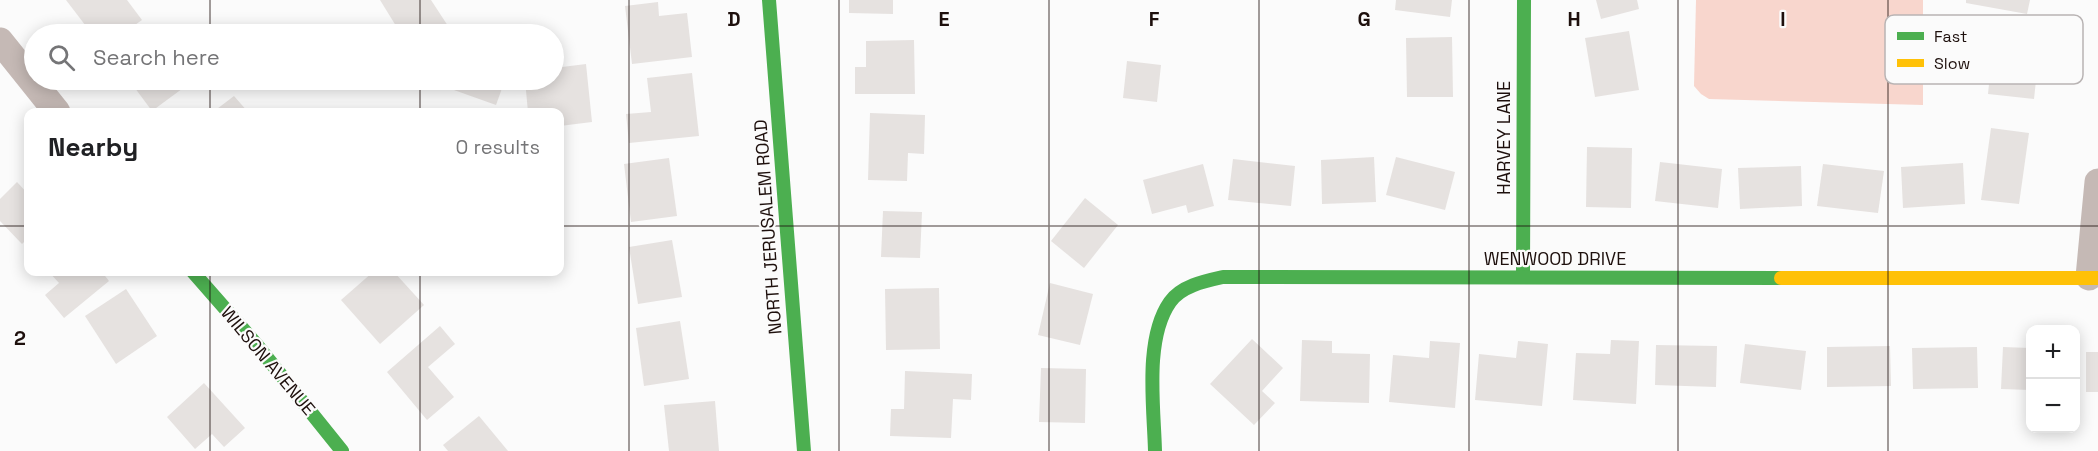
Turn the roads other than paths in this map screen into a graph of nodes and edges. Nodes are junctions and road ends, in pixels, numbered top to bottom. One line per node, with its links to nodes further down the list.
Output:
1 (769, 0): 12 (street, NORTH JERUSALEM ROAD)
2 (1524, 0): 9 (street, HARVEY LANE)
3 (0, 41): 4 (street)
4 (24, 71)
5 (39, 90): 6 (street)
6 (54, 108)
7 (2098, 182): 10 (street)
8 (196, 276): 11 (street, WILSON AVENUE)
9 (1523, 277): 10 (street, WENWOOD DRIVE); 13 (street, WENWOOD DRIVE)
10 (2094, 277)
11 (342, 451)
12 (804, 451)
13 (1155, 451)

